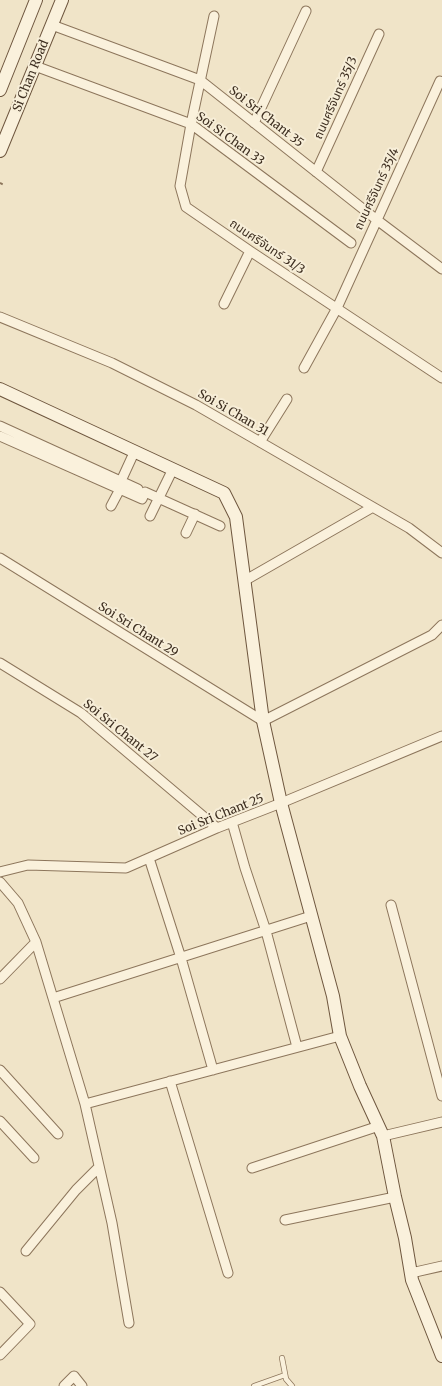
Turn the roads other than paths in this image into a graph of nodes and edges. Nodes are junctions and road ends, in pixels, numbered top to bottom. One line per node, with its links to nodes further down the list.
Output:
1 (36, 0): 10 (street, Si Chan Road)
2 (62, 0): 5 (street, Si Chan Road)
3 (306, 11): 11 (street)
4 (214, 16): 8 (street, ถนนศรีจันทร์ 31/3)
5 (52, 25): 7 (street, Si Chan Road); 8 (street, Soi Sri Chant 35)
6 (379, 34): 14 (street, ถนนศรีจันทร์ 35/3)
7 (35, 66): 12 (street, Soi Si Chan 33); 13 (street, Si Chan Road)
8 (200, 80): 11 (street, Soi Sri Chant 35); 12 (street, ถนนศรีจันทร์ 31/3)
9 (440, 81): 15 (street, ถนนศรีจันทร์ 35/4)
10 (0, 90)
11 (254, 123): 14 (street, Soi Sri Chant 35)
12 (191, 124): 16 (street, Soi Si Chan 33); 17 (street, ถนนศรีจันทร์ 31/3)
13 (0, 152)
14 (316, 172): 15 (street, Soi Sri Chant 35)
15 (377, 220): 18 (street, Soi Sri Chant 35); 20 (street, ถนนศรีจันทร์ 35/4)
16 (351, 243)
17 (250, 251): 19 (street); 20 (street, ถนนศรีจันทร์ 31/3)
18 (442, 269)
19 (224, 304)
20 (336, 308): 22 (street, ถนนศรีจันทร์ 35/4); 23 (street, ถนนศรีจันทร์ 31/3)
21 (0, 317): 28 (street, Soi Si Chan 31)
22 (304, 368)
23 (442, 378)
24 (0, 389): 42 (street)
25 (287, 399): 28 (street)
26 (0, 426): 31 (street)
27 (0, 436): 31 (street)
28 (260, 442): 35 (street, Soi Si Chan 31)
29 (132, 457): 31 (street)
30 (170, 475): 33 (street)
31 (120, 485): 32 (street); 33 (street); 34 (street)
32 (138, 489)
33 (159, 498): 36 (street); 37 (street)
34 (112, 506)
35 (373, 507): 40 (street, Soi Si Chan 31); 42 (street)
36 (195, 514): 38 (street); 39 (street)
37 (150, 516)
38 (220, 526)
39 (186, 533)
40 (442, 553)
41 (0, 558): 45 (street, Soi Sri Chant 29)
42 (244, 581): 45 (street)
43 (442, 625): 45 (street)
44 (0, 663): 49 (street, Soi Sri Chant 27)
45 (263, 721): 47 (street)
46 (442, 736): 47 (street, Soi Sri Chant 25)
47 (281, 803): 48 (street, Soi Sri Chant 25); 54 (street)
48 (232, 822): 49 (street, Soi Sri Chant 25); 55 (street)
49 (217, 828): 50 (street, Soi Sri Chant 25)
50 (149, 858): 51 (street, Soi Sri Chant 25); 57 (street)
51 (0, 872)
52 (0, 882): 56 (street)
53 (391, 905): 65 (street)
54 (311, 916): 55 (street); 60 (street)
55 (266, 931): 57 (street); 61 (street)
56 (36, 942): 58 (street); 59 (street)
57 (181, 958): 59 (street); 63 (street)
58 (0, 980)
59 (53, 998): 66 (street)
60 (340, 1036): 61 (street); 69 (street)
61 (297, 1047): 63 (street)
62 (0, 1070): 70 (street)
63 (213, 1070): 64 (street)
64 (170, 1081): 66 (street); 78 (street)
65 (442, 1096)
66 (85, 1104): 72 (street)
67 (0, 1121): 71 (street)
68 (442, 1122): 69 (street)
69 (381, 1131): 73 (street); 74 (street)
70 (58, 1134)
71 (34, 1158)
72 (99, 1167): 76 (street); 81 (street)
73 (252, 1168)
74 (395, 1197): 75 (street); 79 (street)
75 (285, 1220)
76 (26, 1251)
77 (442, 1266): 79 (street)
78 (228, 1273)
79 (411, 1273): 83 (street)
80 (0, 1292): 82 (street)
81 (129, 1323)
82 (0, 1355)
83 (442, 1356)
84 (282, 1358): 85 (lane)
85 (285, 1375): 88 (lane); 89 (lane)
86 (64, 1386): 87 (street)
87 (82, 1386)
88 (254, 1386)
89 (292, 1386)

